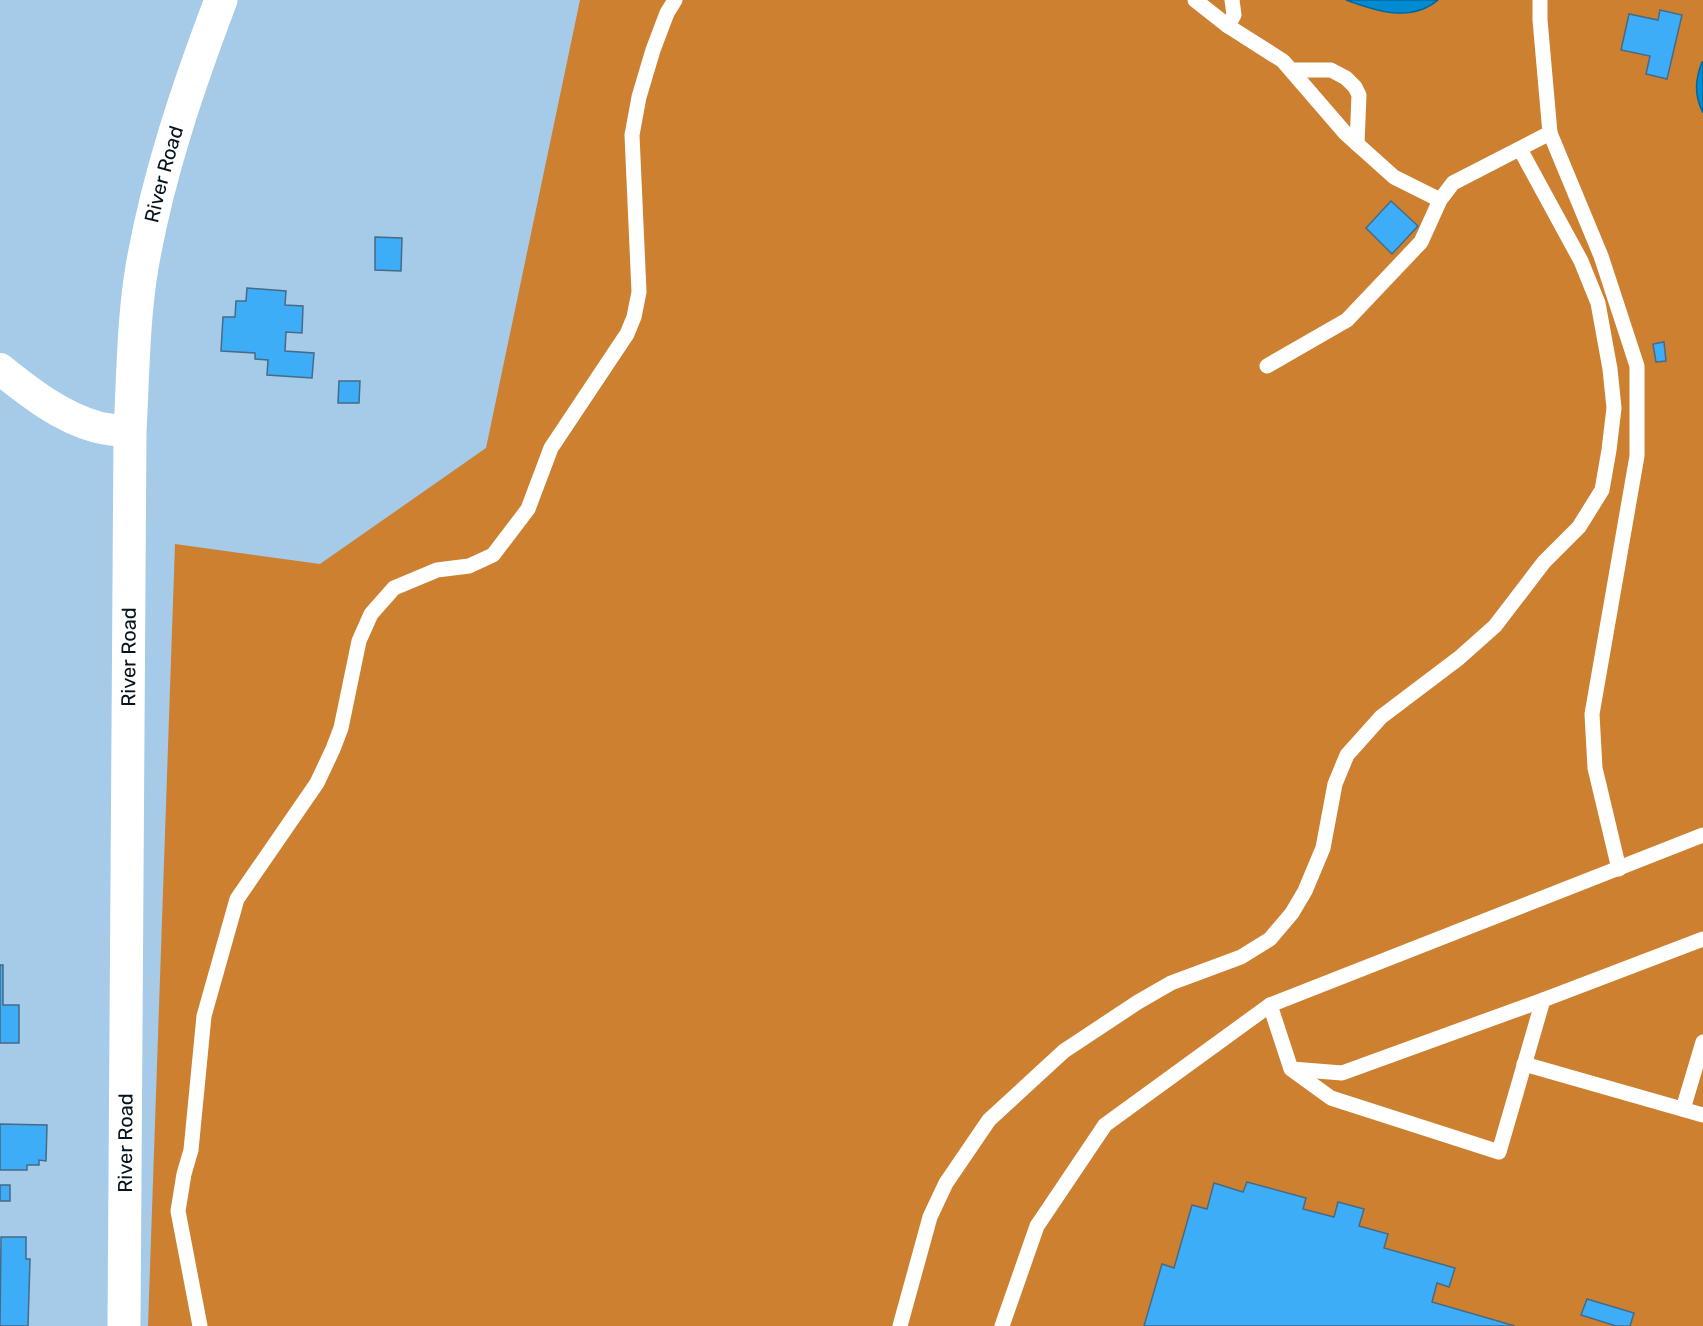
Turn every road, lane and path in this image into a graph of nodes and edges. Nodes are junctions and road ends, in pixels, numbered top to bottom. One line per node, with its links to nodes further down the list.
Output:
1 (221, 0): 14 (main road, River Road)
2 (675, 0): 26 (lane)
3 (1195, 0): 6 (lane)
4 (1232, 0): 6 (lane)
5 (1540, 0): 8 (lane)
6 (1228, 26): 7 (lane)
7 (1291, 70): 9 (lane); 9 (lane)
8 (1550, 133): 10 (lane); 16 (lane)
9 (1357, 144): 11 (lane)
10 (1521, 149): 11 (lane); 27 (lane)
11 (1440, 200): 12 (lane)
12 (1267, 366)
13 (0, 369): 14 (street)
14 (130, 432): 25 (main road, River Road)
15 (1703, 835): 16 (lane)
16 (1619, 869): 19 (lane)
17 (1703, 939): 18 (lane)
18 (1543, 1000): 21 (lane); 22 (lane)
19 (1270, 1005): 22 (lane); 28 (lane)
20 (1703, 1042): 23 (lane)
21 (1524, 1064): 22 (lane); 23 (lane)
22 (1291, 1069)
23 (1683, 1109): 24 (lane)
24 (1703, 1115)
25 (124, 1326)
26 (200, 1326)
27 (900, 1326)
28 (1002, 1326)

